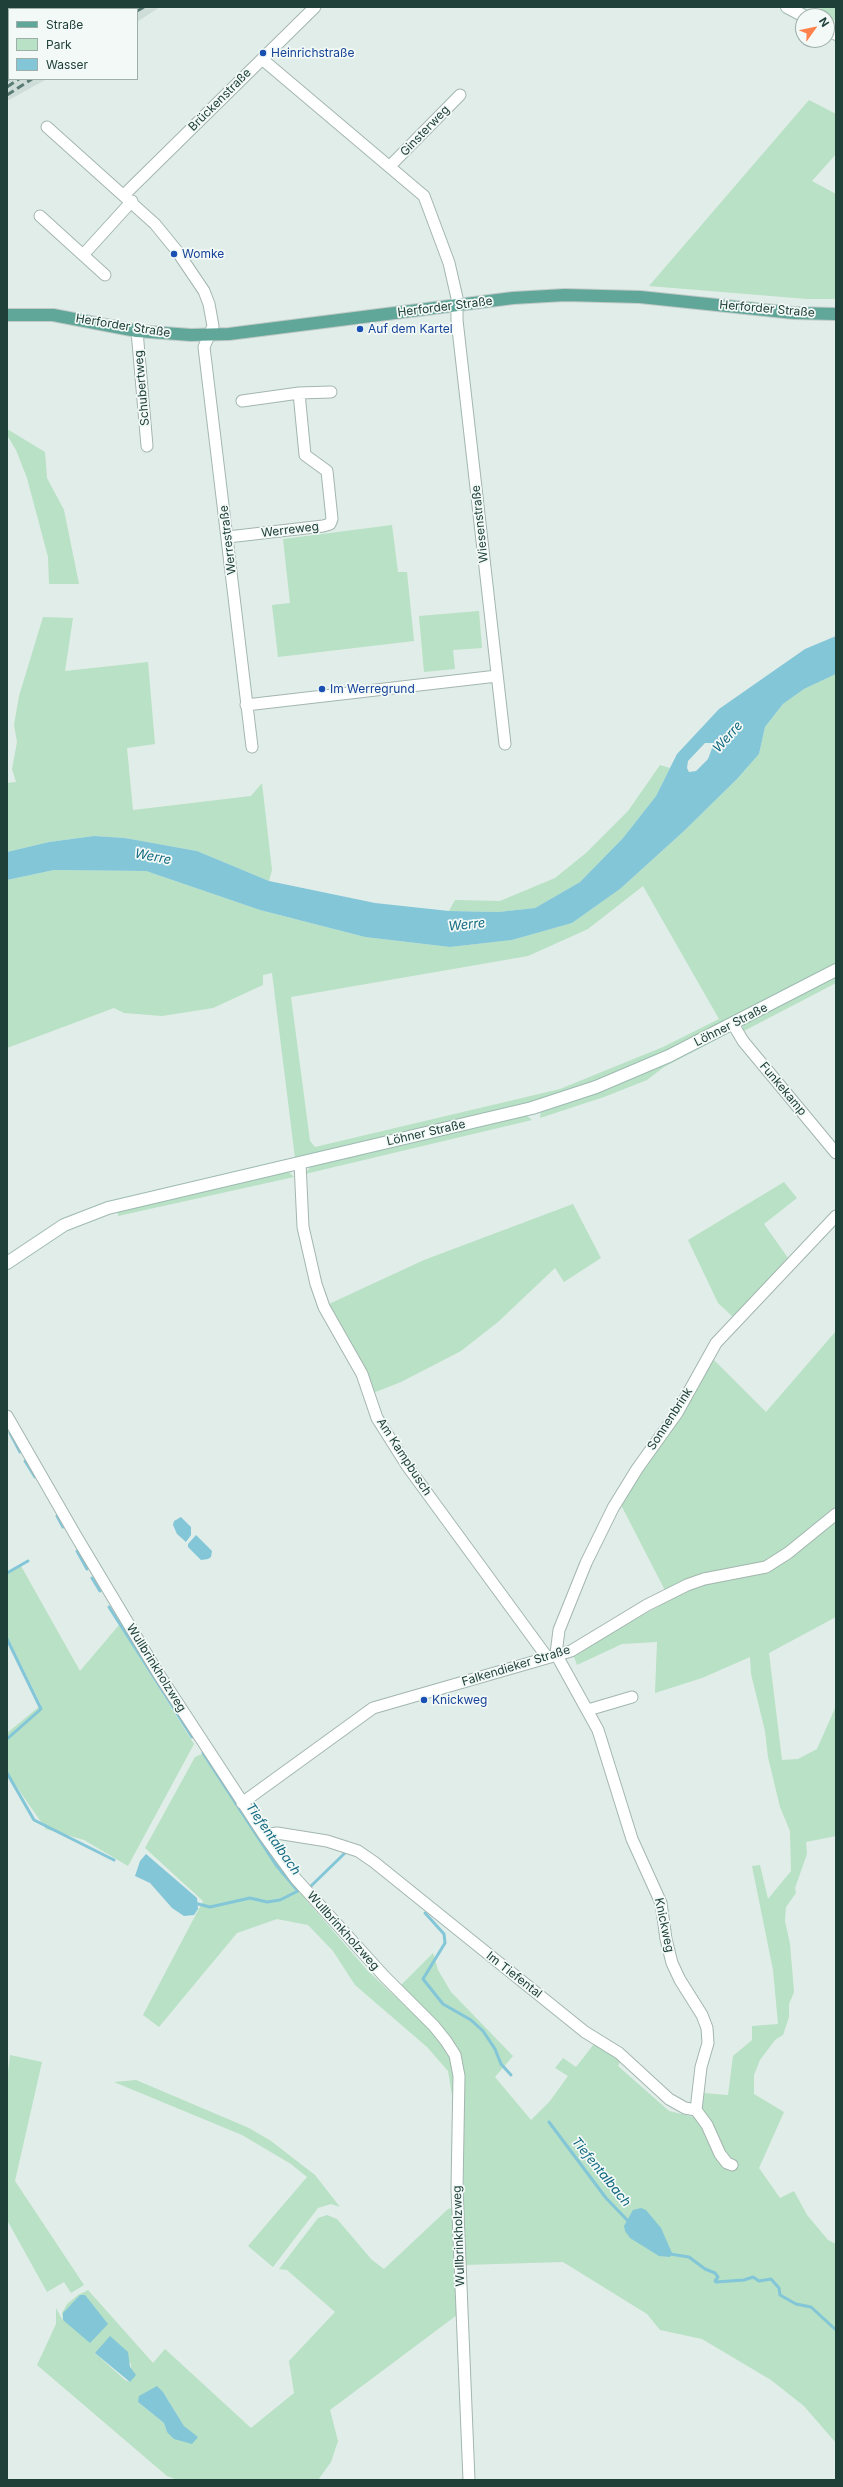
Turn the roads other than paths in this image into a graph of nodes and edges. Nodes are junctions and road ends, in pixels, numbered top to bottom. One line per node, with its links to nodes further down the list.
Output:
1 (315, 7): 2 (street, Brückenstraße)
2 (262, 59): 5 (street); 6 (street, Brückenstraße)
3 (460, 95): 5 (street, Ginsterweg)
4 (48, 126): 6 (street)
5 (390, 166): 10 (street)
6 (128, 198): 8 (street, Brückenstraße); 14 (street)
7 (40, 216): 8 (street)
8 (83, 255): 9 (street)
9 (105, 275)
10 (457, 305): 11 (main road, Herforder Straße); 14 (main road, Herforder Straße); 20 (street, Wiesenstraße)
11 (836, 314)
12 (7, 315): 13 (main road, Herforder Straße)
13 (137, 330): 14 (main road, Herforder Straße); 18 (street, Schubertweg)
14 (210, 335): 19 (street, Werrestraße)
15 (332, 392): 16 (street)
16 (299, 393): 17 (street); 19 (street, Werreweg)
17 (242, 401)
18 (147, 446)
19 (228, 537): 21 (street, Werrestraße)
20 (497, 676): 21 (street); 22 (street, Wiesenstraße)
21 (246, 705): 23 (street, Werrestraße)
22 (505, 744)
23 (252, 747)
24 (836, 970): 25 (main road, Löhner Straße)
25 (733, 1024): 26 (street, Funkekamp); 27 (main road, Löhner Straße)
26 (836, 1153)
27 (300, 1163): 29 (main road, Löhner Straße); 32 (street, Am Kampbusch)
28 (836, 1216): 32 (street, Sonnenbrink)
29 (7, 1263)
30 (7, 1416): 35 (street, Wullbrinkholzweg)
31 (836, 1514): 32 (street, Falkendieker Straße)
32 (552, 1656): 34 (street, Knickweg); 35 (street, Falkendieker Straße)
33 (632, 1697): 34 (street)
34 (588, 1710): 37 (street, Knickweg)
35 (242, 1803): 36 (street, Wullbrinkholzweg)
36 (264, 1835): 37 (street, Im Tiefental); 39 (street, Wullbrinkholzweg)
37 (696, 2110): 38 (street)
38 (732, 2165)
39 (469, 2480)

